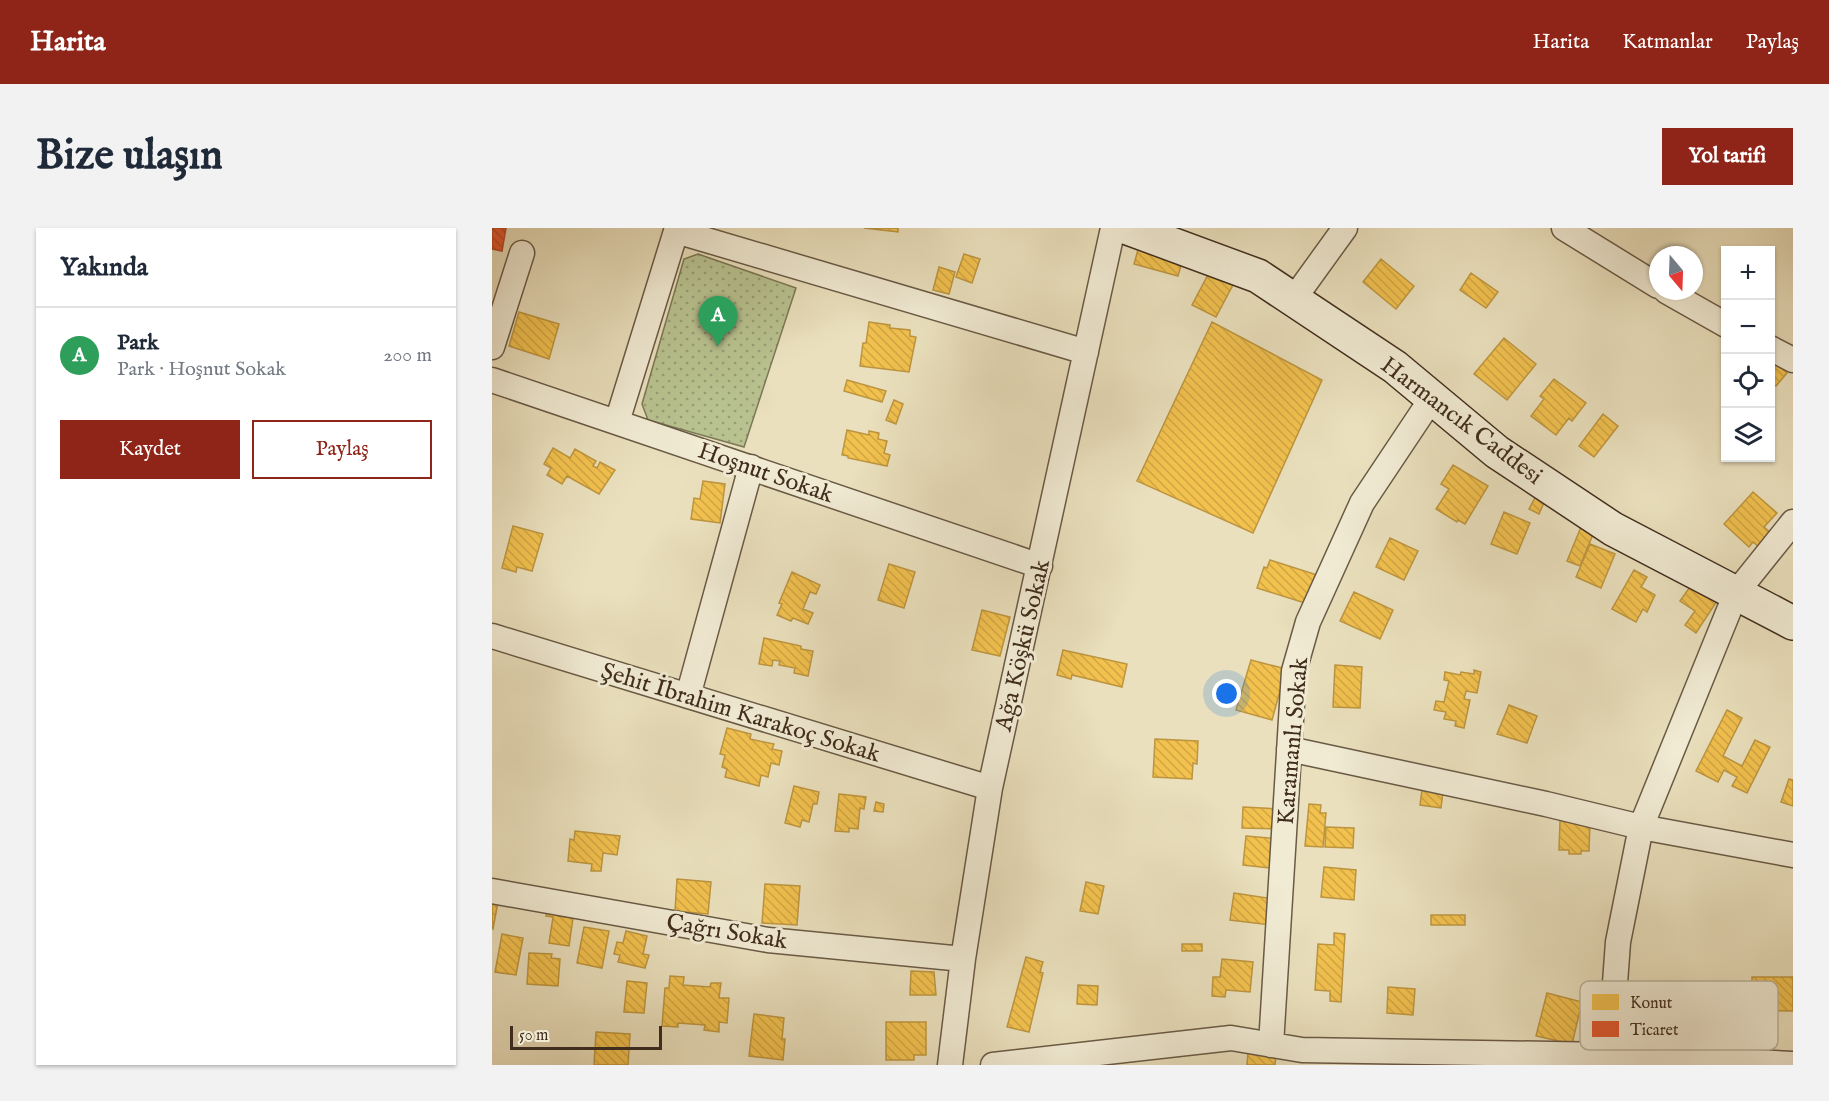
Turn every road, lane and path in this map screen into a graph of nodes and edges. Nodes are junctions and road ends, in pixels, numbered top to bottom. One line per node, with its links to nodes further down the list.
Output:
1 (1113, 228): 13 (street, Ağa Köşkü Sokak)
2 (1128, 228): 8 (street, Harmancık Caddesi)
3 (1345, 228): 8 (street)
4 (1564, 228): 7 (street)
5 (677, 230): 13 (street); 17 (street)
6 (522, 253): 11 (street)
7 (1649, 280)
8 (1293, 300): 16 (street, Harmancık Caddesi)
9 (1682, 300): 10 (street)
10 (1721, 323)
11 (492, 347)
12 (1775, 351): 14 (street)
13 (1086, 352): 20 (street, Ağa Köşkü Sokak)
14 (1793, 360)
15 (492, 380): 17 (street, Hoşnut Sokak)
16 (1432, 398): 21 (street, Harmancık Caddesi); 25 (street, Karamanlı Sokak)
17 (617, 422): 18 (street, Hoşnut Sokak)
18 (751, 467): 20 (street, Hoşnut Sokak); 24 (street)
19 (1793, 522): 21 (street)
20 (1040, 566): 26 (street, Ağa Köşkü Sokak)
21 (1736, 593): 22 (street, Harmancık Caddesi); 27 (street)
22 (1793, 623)
23 (492, 636): 24 (street, Şehit İbrahim Karakoç Sokak)
24 (688, 696): 26 (street, Şehit İbrahim Karakoç Sokak)
25 (1289, 749): 27 (street); 32 (street, Karamanlı Sokak)
26 (990, 788): 30 (street, Ağa Köşkü Sokak)
27 (1641, 827): 28 (street); 31 (street)
28 (1793, 855)
29 (492, 891): 30 (street, Çağrı Sokak)
30 (963, 959): 36 (street, Ağa Köşkü Sokak)
31 (1615, 981)
32 (1271, 1045): 33 (street); 34 (street)
33 (1609, 1060): 35 (street)
34 (1048, 1062): 37 (street)
35 (1793, 1064)
36 (950, 1065)
37 (993, 1065)

